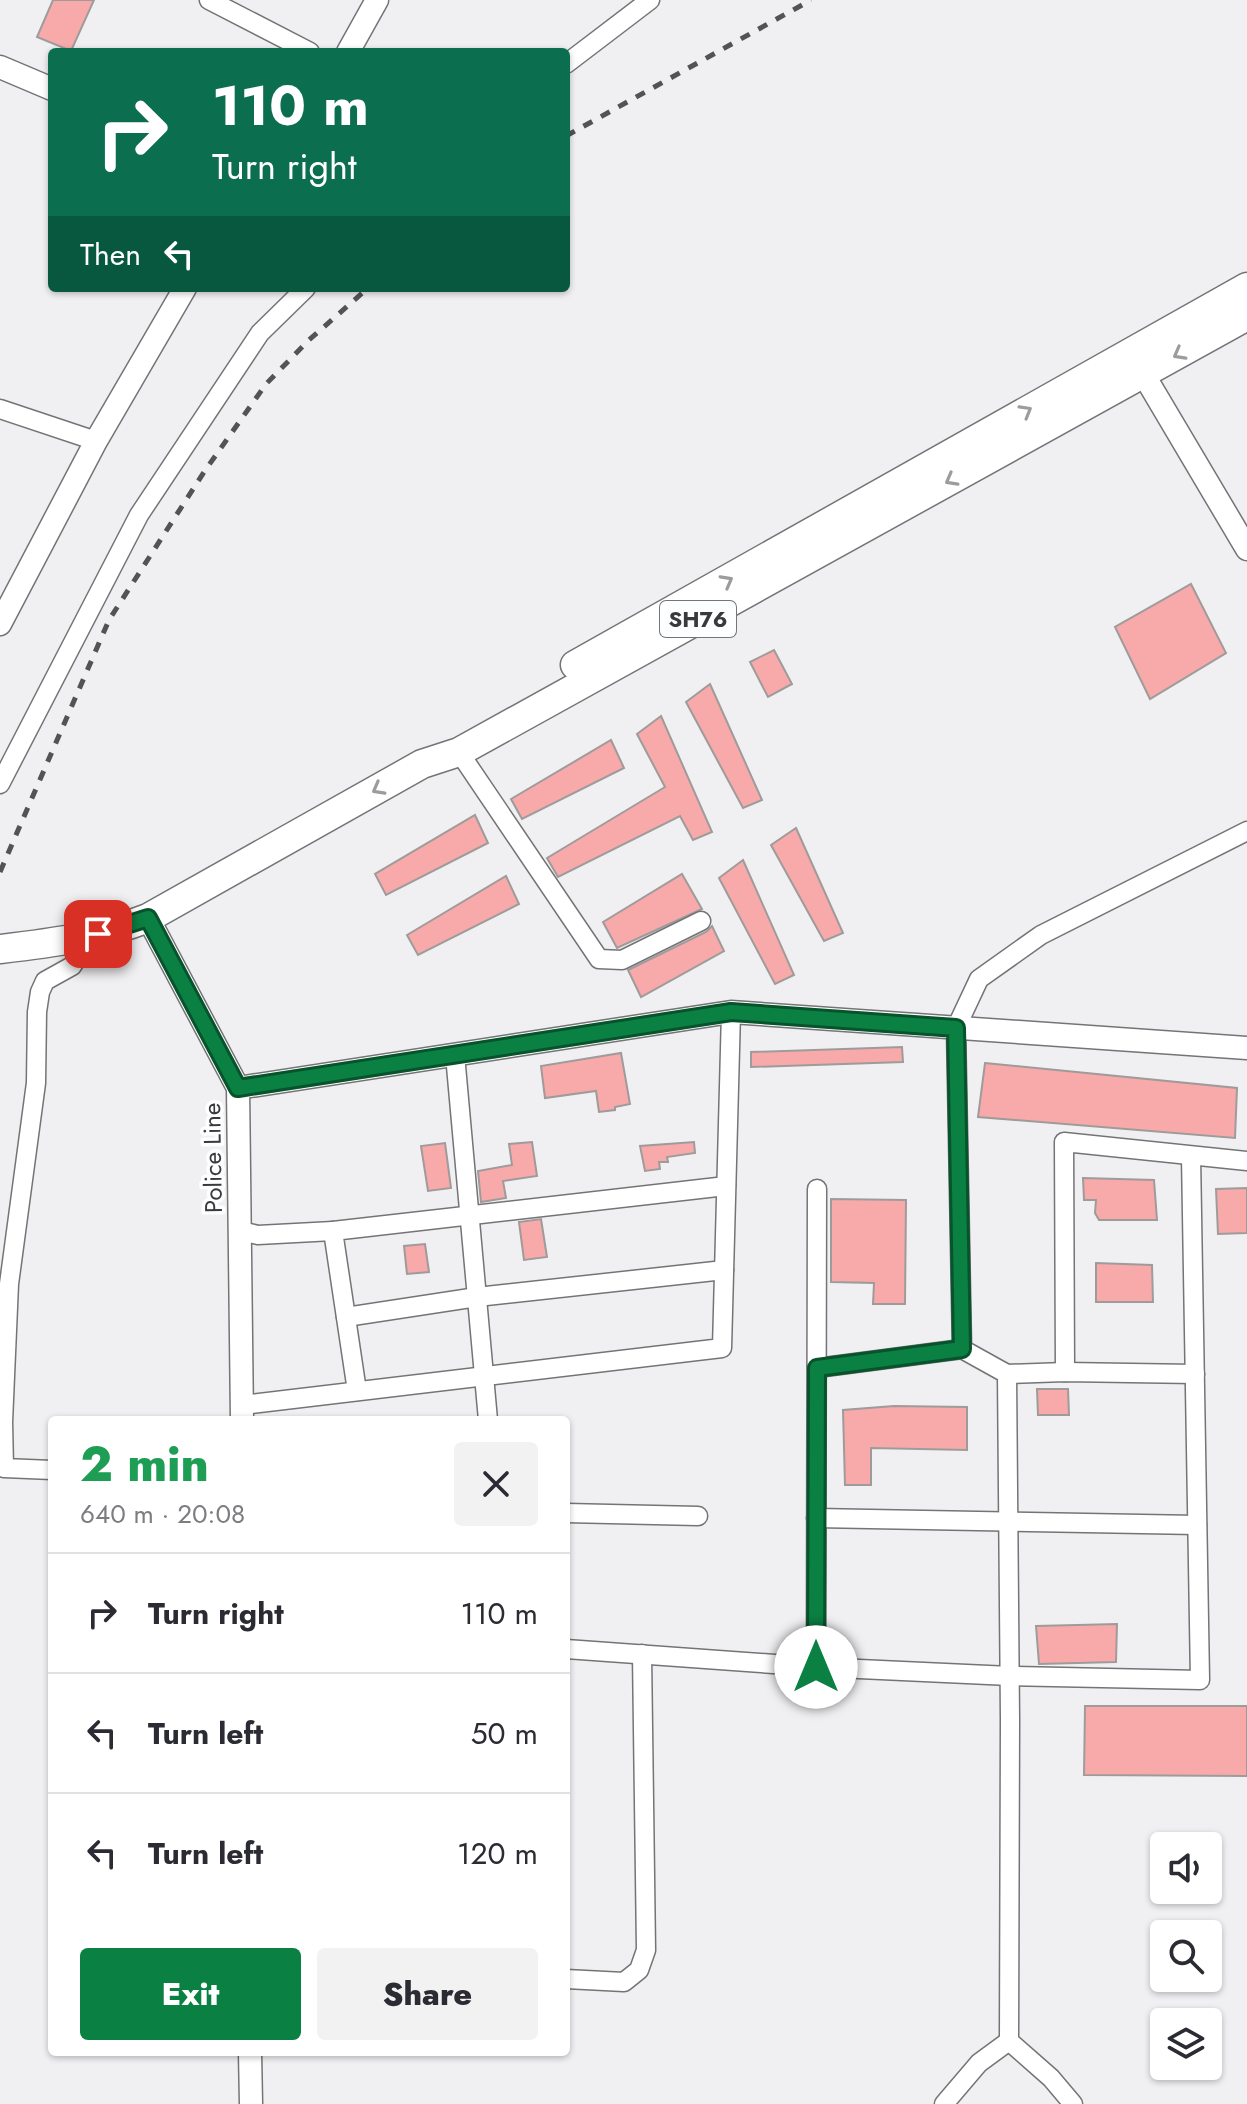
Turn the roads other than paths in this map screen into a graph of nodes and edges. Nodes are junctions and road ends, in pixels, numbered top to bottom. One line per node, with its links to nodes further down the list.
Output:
1 (209, 0): 4 (street)
2 (377, 0): 5 (street)
3 (650, 0): 6 (street)
4 (302, 48)
5 (350, 48)
6 (570, 61)
7 (0, 67): 8 (street)
8 (48, 87)
9 (1247, 287): 13 (main road, SH76)
10 (183, 292): 15 (street)
11 (302, 292): 20 (street)
12 (1247, 316): 13 (main road, SH76, one-way to 13)
13 (1137, 363): 16 (street); 18 (main road, SH76, one-way to 18); 19 (main road, SH76, one-way to 13)
14 (0, 409): 15 (street)
15 (96, 441): 17 (street)
16 (1247, 549)
17 (0, 624)
18 (459, 752): 19 (main road, SH76); 23 (street)
19 (422, 764): 22 (main road, SH76, one-way to 22)
20 (0, 784)
21 (1247, 831): 27 (street)
22 (148, 918): 24 (main road, SH76); 30 (street, Police Line)
23 (701, 921)
24 (82, 938): 25 (main road, SH76); 50 (street)
25 (0, 949)
26 (731, 1012): 27 (street); 29 (street); 33 (street)
27 (956, 1028): 28 (street); 41 (street)
28 (1247, 1048)
29 (455, 1055): 30 (street); 35 (street)
30 (238, 1088): 36 (street, Police Line)
31 (1191, 1156): 32 (street); 43 (street); 45 (street)
32 (1247, 1161)
33 (726, 1186): 35 (street); 38 (street)
34 (817, 1189): 42 (street)
35 (470, 1215): 37 (street); 39 (street)
36 (240, 1231): 37 (street); 48 (street, Police Line)
37 (333, 1231): 40 (street)
38 (724, 1270): 39 (street); 46 (street)
39 (477, 1297): 40 (street); 46 (street)
40 (346, 1317): 47 (street)
41 (962, 1349): 42 (street); 44 (street)
42 (817, 1368): 53 (street)
43 (1065, 1372): 44 (street); 45 (street)
44 (1007, 1374): 54 (street)
45 (1195, 1374): 55 (street)
46 (485, 1376): 47 (street); 49 (street)
47 (357, 1391): 48 (street)
48 (242, 1413)
49 (488, 1416)
50 (48, 1470)
51 (570, 1513): 52 (street)
52 (698, 1516)
53 (816, 1518): 54 (street); 58 (street)
54 (1008, 1522): 55 (street); 59 (street)
55 (1197, 1525): 59 (street)
56 (570, 1649): 57 (street)
57 (642, 1654): 58 (street); 60 (street)
58 (816, 1667): 59 (street)
59 (1010, 1676): 61 (street)
60 (570, 1979)
61 (1009, 2041): 64 (street); 65 (street)
62 (250, 2056): 63 (street)
63 (251, 2104)
64 (944, 2104)
65 (1073, 2104)

